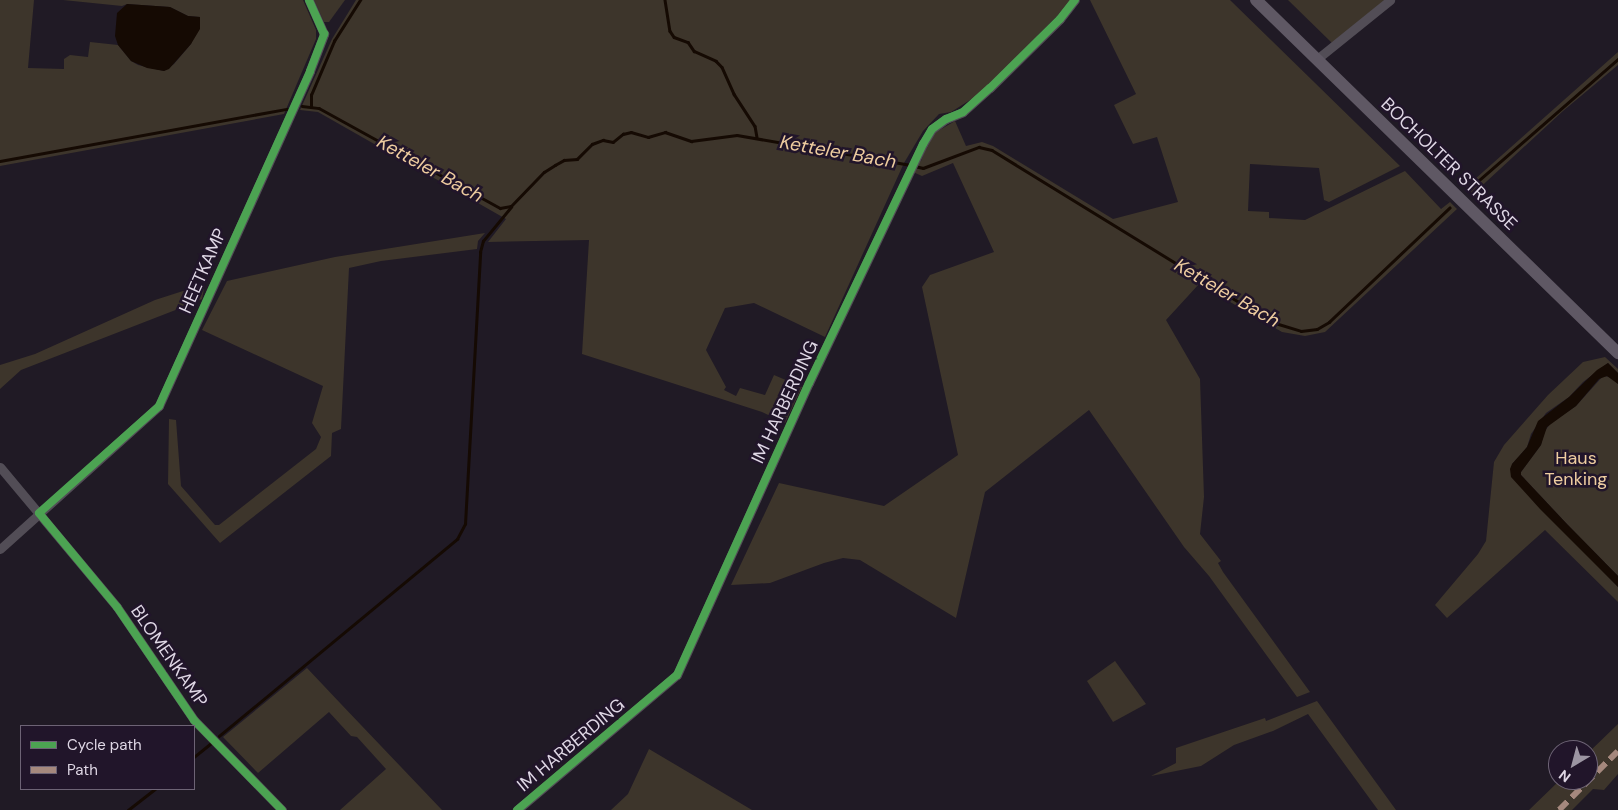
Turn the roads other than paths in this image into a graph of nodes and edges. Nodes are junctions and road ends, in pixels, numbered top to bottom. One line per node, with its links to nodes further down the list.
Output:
1 (309, 0): 8 (street, HEETKAMP)
2 (1074, 0): 11 (street, IM HARBERDING)
3 (1256, 0): 5 (main road, BOCHOLTER STRASSE)
4 (1390, 0): 5 (street)
5 (1317, 59): 6 (main road, BOCHOLTER STRASSE)
6 (1618, 353)
7 (0, 467): 8 (street, BLOMENKAMP)
8 (39, 513): 9 (street, HEETKAMP); 10 (street, BLOMENKAMP)
9 (0, 549)
10 (282, 810)
11 (517, 810)

